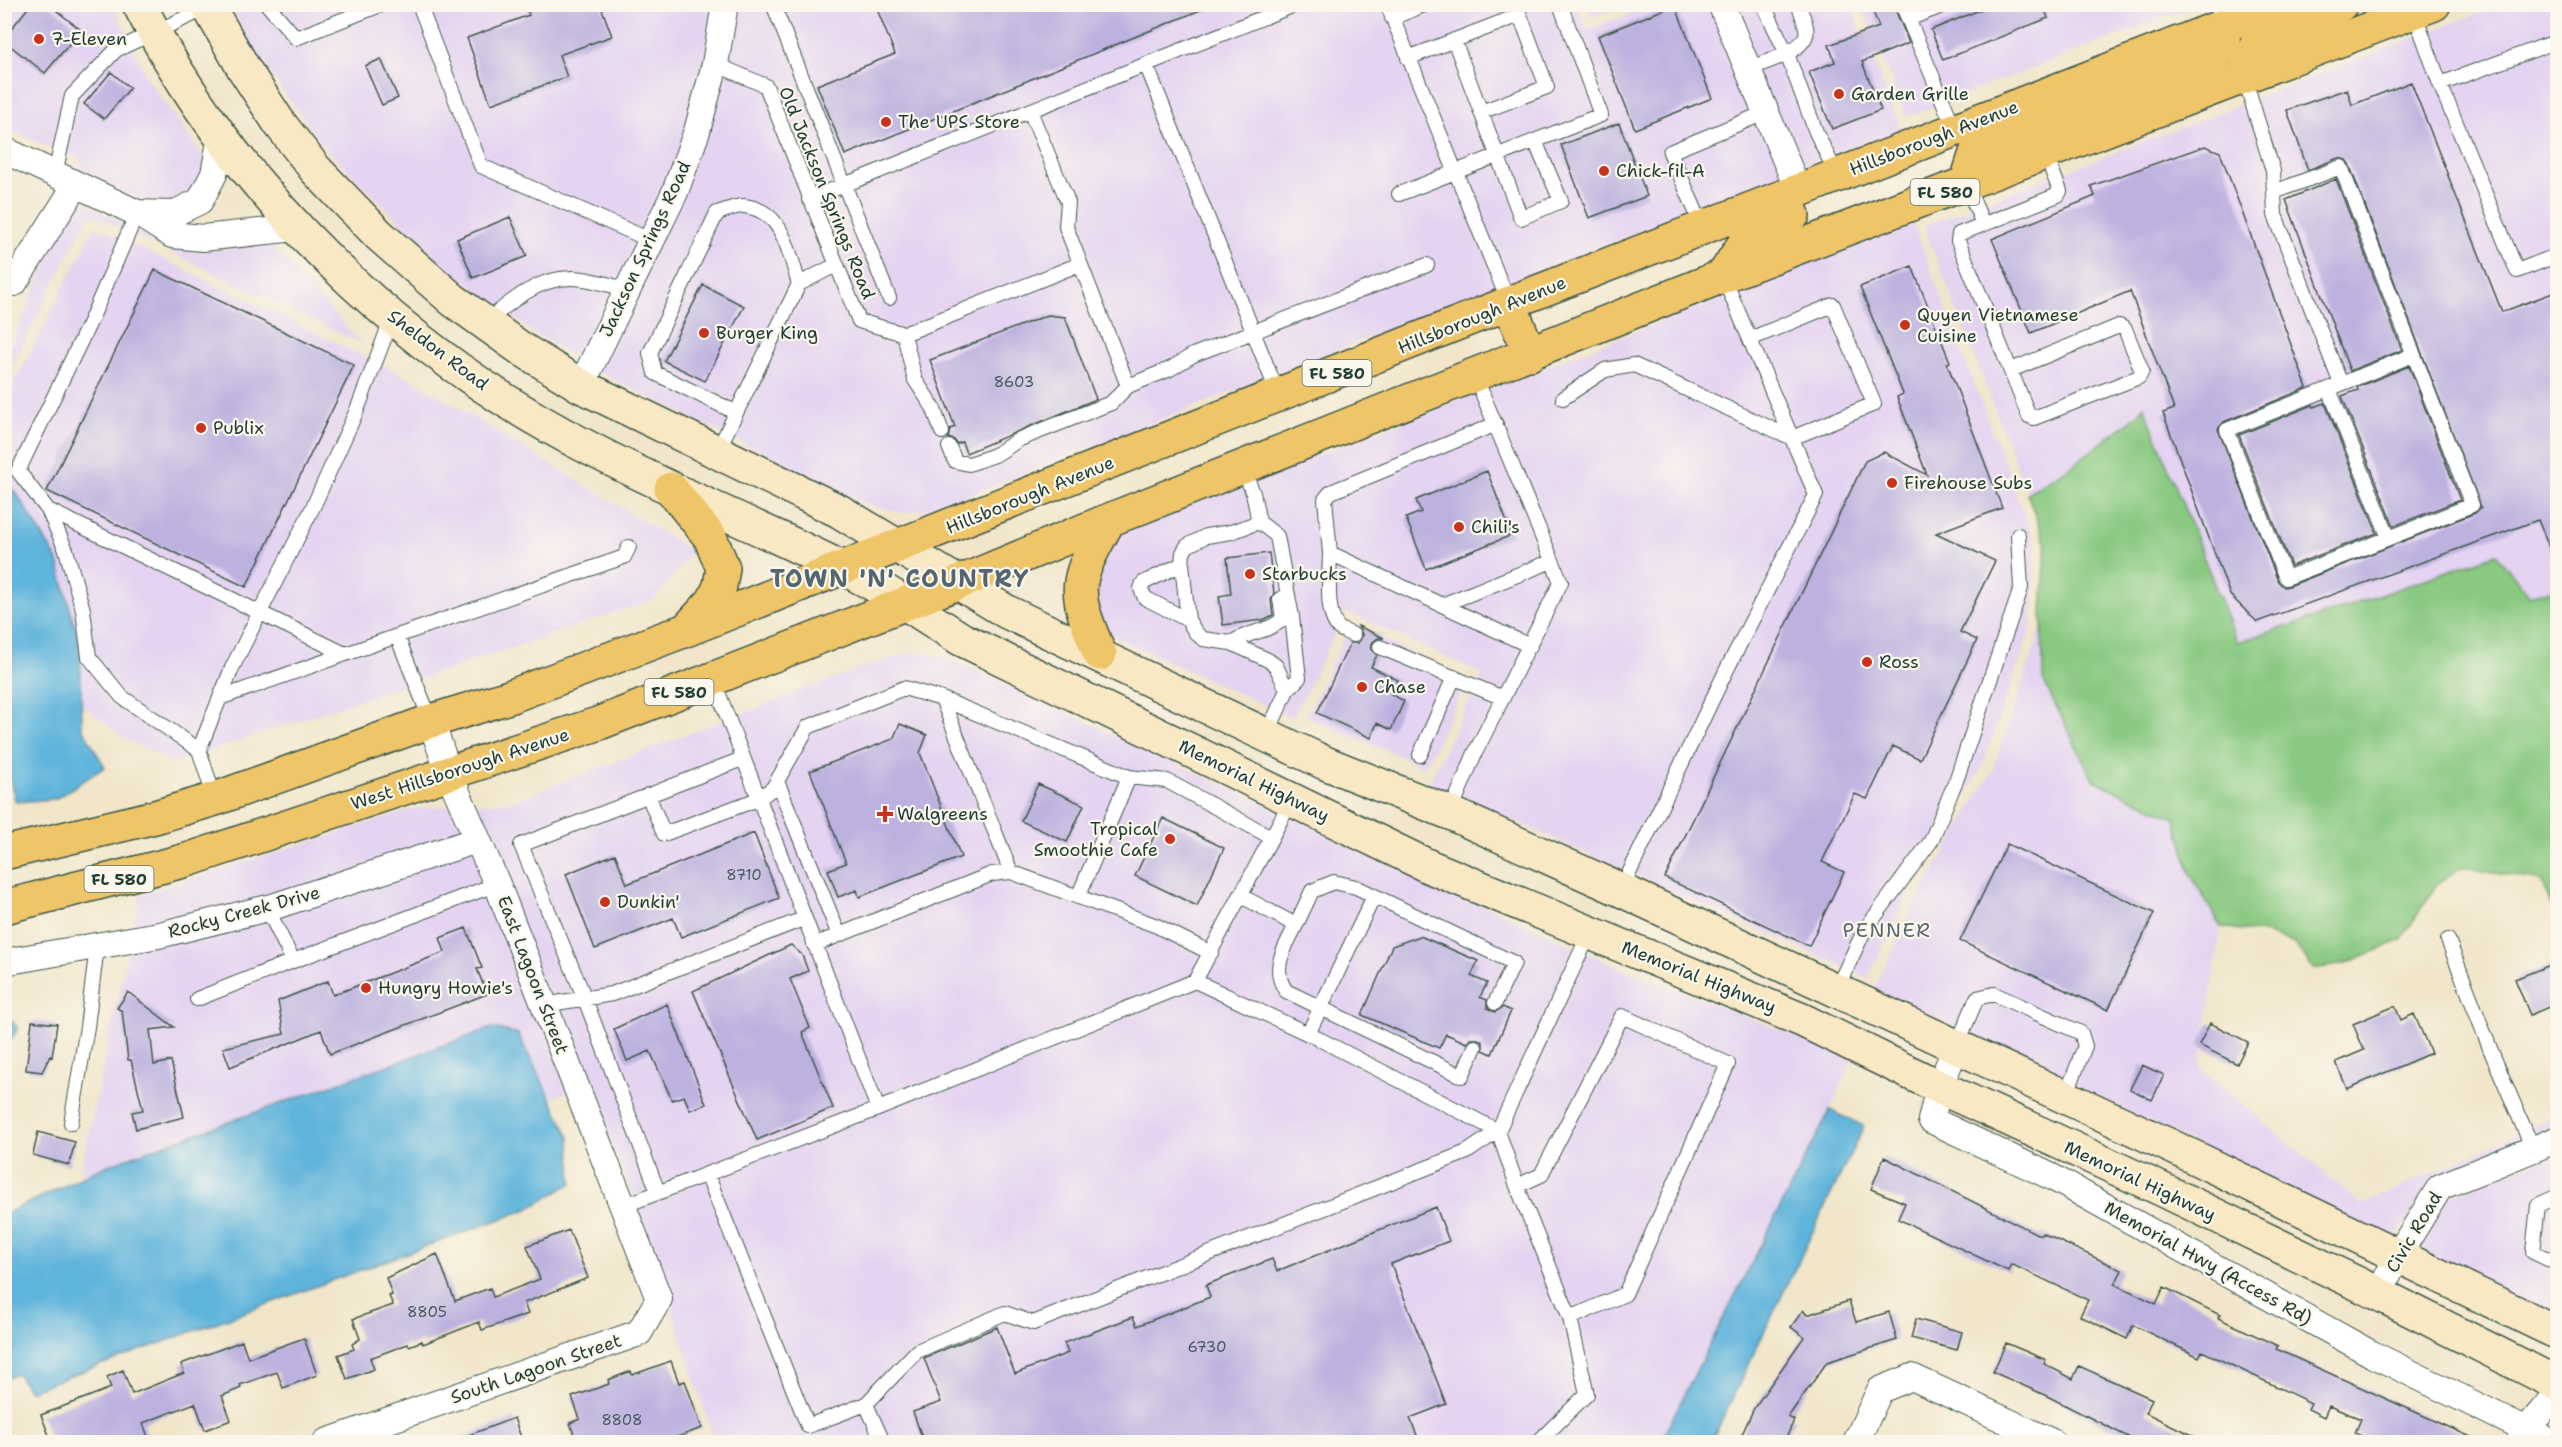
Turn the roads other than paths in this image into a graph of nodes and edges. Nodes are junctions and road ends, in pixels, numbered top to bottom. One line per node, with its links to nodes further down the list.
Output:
1 (267, 4): 2 (lane)
2 (383, 4)
3 (419, 4): 55 (lane)
4 (725, 4): 27 (street, Jackson Springs Road)
5 (773, 4): 46 (lane)
6 (1297, 4): 28 (lane)
7 (1387, 4): 21 (lane)
8 (1426, 4): 21 (lane)
9 (1560, 4): 37 (lane)
10 (1721, 4): 29 (street)
11 (1763, 4): 25 (lane)
12 (1798, 4): 25 (lane)
13 (1902, 4): 22 (lane)
14 (1947, 4): 22 (lane)
15 (2279, 4): 19 (main road, Hillsborough Avenue / FL 580)
16 (2341, 4): 30 (main road)
17 (210, 6): 20 (lane); 67 (main road)
18 (2422, 7): 30 (main road, FL 580); 31 (lane)
19 (2221, 15): 35 (main road, Hillsborough Avenue / FL 580); 45 (main road)
20 (146, 18): 36 (main road, Sheldon Road); 44 (lane)
21 (1392, 18): 26 (lane)
22 (1908, 19): 35 (lane)
23 (1454, 40): 26 (lane); 33 (lane); 33 (lane)
24 (2558, 41): 31 (lane)
25 (1787, 54): 29 (lane); 43 (lane)
26 (1408, 58): 42 (lane)
27 (715, 63): 50 (lane, Old Jackson Springs Road); 55 (street, Jackson Springs Road)
28 (1146, 64): 32 (lane); 68 (lane)
29 (1749, 69): 34 (street)
30 (2244, 76): 40 (main road, FL 580); 48 (lane)
31 (2440, 84): 56 (lane)
32 (1030, 111): 46 (lane); 57 (lane)
33 (1481, 112): 41 (lane)
34 (1767, 112): 47 (street); 54 (lane)
35 (1955, 130): 38 (main road, Hillsborough Avenue / FL 580)
36 (221, 136): 51 (street); 53 (main road, Sheldon Road)
37 (1535, 141): 41 (lane); 41 (lane)
38 (1919, 144): 43 (main road, Hillsborough Avenue / FL 580); 60 (main road)
39 (4, 150): 44 (street)
40 (2045, 153): 45 (main road, FL 580); 52 (lane)
41 (1496, 155): 42 (lane)
42 (1454, 172): 49 (lane); 65 (lane)
43 (1837, 175): 47 (main road, Hillsborough Avenue / FL 580)
44 (65, 179): 51 (street); 61 (street)
45 (1966, 184): 52 (lane); 60 (main road, FL 580)
46 (844, 185): 50 (lane); 64 (lane)
47 (1798, 190): 54 (main road, Hillsborough Avenue / FL 580)
48 (2274, 192): 72 (lane); 77 (lane)
49 (1399, 194)
50 (809, 199): 58 (lane, Old Jackson Springs Road)
51 (137, 213): 53 (street); 88 (lane)
52 (1983, 224): 73 (lane)
53 (296, 228): 66 (main road, Sheldon Road)
54 (1703, 228): 65 (main road, Hillsborough Avenue / FL 580)
55 (650, 240): 63 (street, Jackson Springs Road)
56 (2558, 255)
57 (1080, 264): 69 (lane); 76 (lane)
58 (836, 265): 62 (lane); 69 (lane, Old Jackson Springs Road)
59 (1427, 265): 68 (lane)
60 (1723, 276): 70 (lane); 71 (main road, FL 580)
61 (9, 283)
62 (799, 284): 80 (lane); 80 (lane)
63 (627, 289): 67 (lane); 75 (street, Jackson Springs Road)
64 (889, 298)
65 (1509, 303): 71 (main road); 78 (main road, Hillsborough Avenue / FL 580)
66 (393, 316): 87 (main road, Sheldon Road); 103 (lane)
67 (485, 323): 75 (main road)
68 (1253, 332): 76 (lane); 78 (lane)
69 (903, 334): 82 (lane)
70 (1750, 339): 83 (lane); 83 (lane)
71 (1530, 354): 74 (main road, FL 580)
72 (2414, 355): 77 (lane); 93 (lane)
73 (2011, 370): 73 (lane)
74 (1475, 376): 81 (lane); 86 (main road, FL 580)
75 (581, 386): 85 (main road)
76 (1128, 386): 84 (lane)
77 (2335, 386): 93 (lane); 93 (lane)
78 (1279, 396): 95 (main road, Hillsborough Avenue / FL 580)
79 (1563, 398): 83 (lane)
80 (735, 412): 85 (lane)
81 (1496, 424): 96 (lane); 97 (lane)
82 (942, 432)
83 (1792, 438): 137 (lane)
84 (949, 447)
85 (717, 452): 95 (main road)
86 (1244, 468): 89 (main road, FL 580); 90 (lane)
87 (671, 489): 99 (main road, Sheldon Road); 105 (main road)
88 (48, 510): 103 (lane); 121 (lane)
89 (1109, 520): 100 (main road, FL 580); 112 (main road)
90 (1260, 522): 92 (lane); 98 (lane)
91 (2018, 535): 154 (lane)
92 (1277, 536): 108 (lane); 115 (lane)
93 (2390, 537)
94 (629, 547): 107 (lane)
95 (897, 547): 99 (main road, Hillsborough Avenue / FL 580); 100 (main road)
96 (1330, 553): 102 (lane); 106 (lane)
97 (1552, 561): 102 (lane); 109 (lane)
98 (1182, 564): 104 (lane); 104 (lane)
99 (843, 568): 101 (main road, Memorial Highway); 105 (main road, Hillsborough Avenue / FL 580)
100 (958, 583): 101 (main road, FL 580); 112 (main road)
101 (907, 604): 114 (main road, West Hillsborough Avenue / FL 580); 130 (main road, Memorial Highway)
102 (1442, 605): 109 (lane)
103 (261, 612): 111 (lane); 116 (lane)
104 (1188, 620): 108 (lane)
105 (686, 630): 119 (main road, FL 580)
106 (1353, 635)
107 (397, 636): 111 (lane); 119 (lane)
108 (1231, 643): 115 (lane)
109 (1530, 646): 117 (lane)
110 (1380, 647): 113 (lane)
111 (345, 654): 116 (lane)
112 (1100, 654): 120 (main road)
113 (1454, 677): 117 (lane); 122 (lane)
114 (713, 679): 123 (lane); 124 (main road, West Hillsborough Avenue / FL 580)
115 (1287, 690): 120 (lane)
116 (220, 698): 121 (lane)
117 (1503, 698): 131 (lane)
118 (942, 699): 125 (lane); 126 (lane); 135 (lane)
119 (431, 721): 124 (street, East Lagoon Street); 128 (main road, FL 580)
120 (1267, 734): 131 (main road)
121 (199, 750): 128 (lane)
122 (1420, 755)
123 (742, 759): 127 (lane); 129 (lane)
124 (449, 774): 133 (street, East Lagoon Street); 141 (main road, West Hillsborough Avenue / FL 580)
125 (1129, 777): 132 (lane); 140 (lane)
126 (777, 781): 129 (lane); 146 (lane)
127 (648, 795): 129 (lane); 156 (lane)
128 (215, 799): 134 (main road, FL 580)
129 (758, 799): 143 (lane)
130 (1292, 799): 132 (lane); 145 (main road, Memorial Highway)
131 (1450, 813): 137 (main road)
132 (1271, 837): 138 (lane)
133 (477, 840): 136 (street, East Lagoon Street); 142 (street, Rocky Creek Drive)
134 (4, 853)
135 (1011, 872): 140 (lane); 146 (lane)
136 (497, 884): 151 (lane); 158 (street, East Lagoon Street)
137 (1621, 890): 145 (main road); 154 (main road)
138 (1241, 896): 144 (lane); 150 (lane)
139 (1374, 896): 144 (lane); 157 (lane); 159 (lane)
140 (1078, 897): 150 (lane)
141 (4, 907)
142 (267, 908): 149 (street, Rocky Creek Drive); 151 (lane)
143 (803, 919): 148 (lane); 156 (lane)
144 (1296, 926): 159 (lane)
145 (1590, 932): 163 (main road, Memorial Highway); 167 (lane)
146 (838, 935): 148 (lane)
147 (2448, 940): 169 (lane)
148 (814, 945): 165 (lane)
149 (97, 946): 152 (street, Rocky Creek Drive); 166 (lane)
150 (1211, 953): 153 (lane)
151 (293, 961): 155 (lane)
152 (4, 962)
153 (1195, 981): 160 (lane); 165 (lane)
154 (1836, 990): 162 (main road)
155 (197, 999)
156 (585, 999): 158 (lane); 172 (lane)
157 (1495, 1003)
158 (544, 1005): 174 (street, East Lagoon Street)
159 (1321, 1007): 160 (lane); 161 (lane)
160 (1308, 1034): 167 (lane)
161 (1475, 1047)
162 (1956, 1048): 163 (street, Memorial Hwy (Access Rd)); 164 (main road); 164 (lane)
163 (1938, 1088): 178 (main road, Memorial Highway); 186 (street, Memorial Hwy (Access Rd))
164 (2066, 1098): 176 (main road)
165 (878, 1109): 170 (lane)
166 (71, 1123)
167 (1498, 1131): 171 (lane); 183 (lane)
168 (2558, 1139): 169 (street, Civic Road)
169 (2533, 1149): 176 (street, Civic Road)
170 (707, 1174): 172 (lane); 183 (lane)
171 (1517, 1186): 179 (lane); 179 (lane)
172 (658, 1192): 174 (lane)
173 (2558, 1196): 177 (lane)
174 (623, 1206): 175 (street, East Lagoon Street)
175 (632, 1230): 185 (street, South Lagoon Street)
176 (2398, 1255): 178 (street, Civic Road); 180 (main road)
177 (2558, 1264)
178 (2379, 1294): 181 (main road, Memorial Highway)
179 (1570, 1318): 189 (lane)
180 (2558, 1333)
181 (2558, 1384)
182 (2558, 1392): 186 (street)
183 (866, 1404): 188 (lane)
184 (2558, 1416): 192 (street)
185 (380, 1433): 187 (street, South Lagoon Street)
186 (2523, 1436): 192 (street, Memorial Hwy (Access Rd))
187 (326, 1443)
188 (883, 1443)
189 (1538, 1443)
190 (1856, 1443): 191 (street)
191 (2052, 1443)
192 (2552, 1443)

